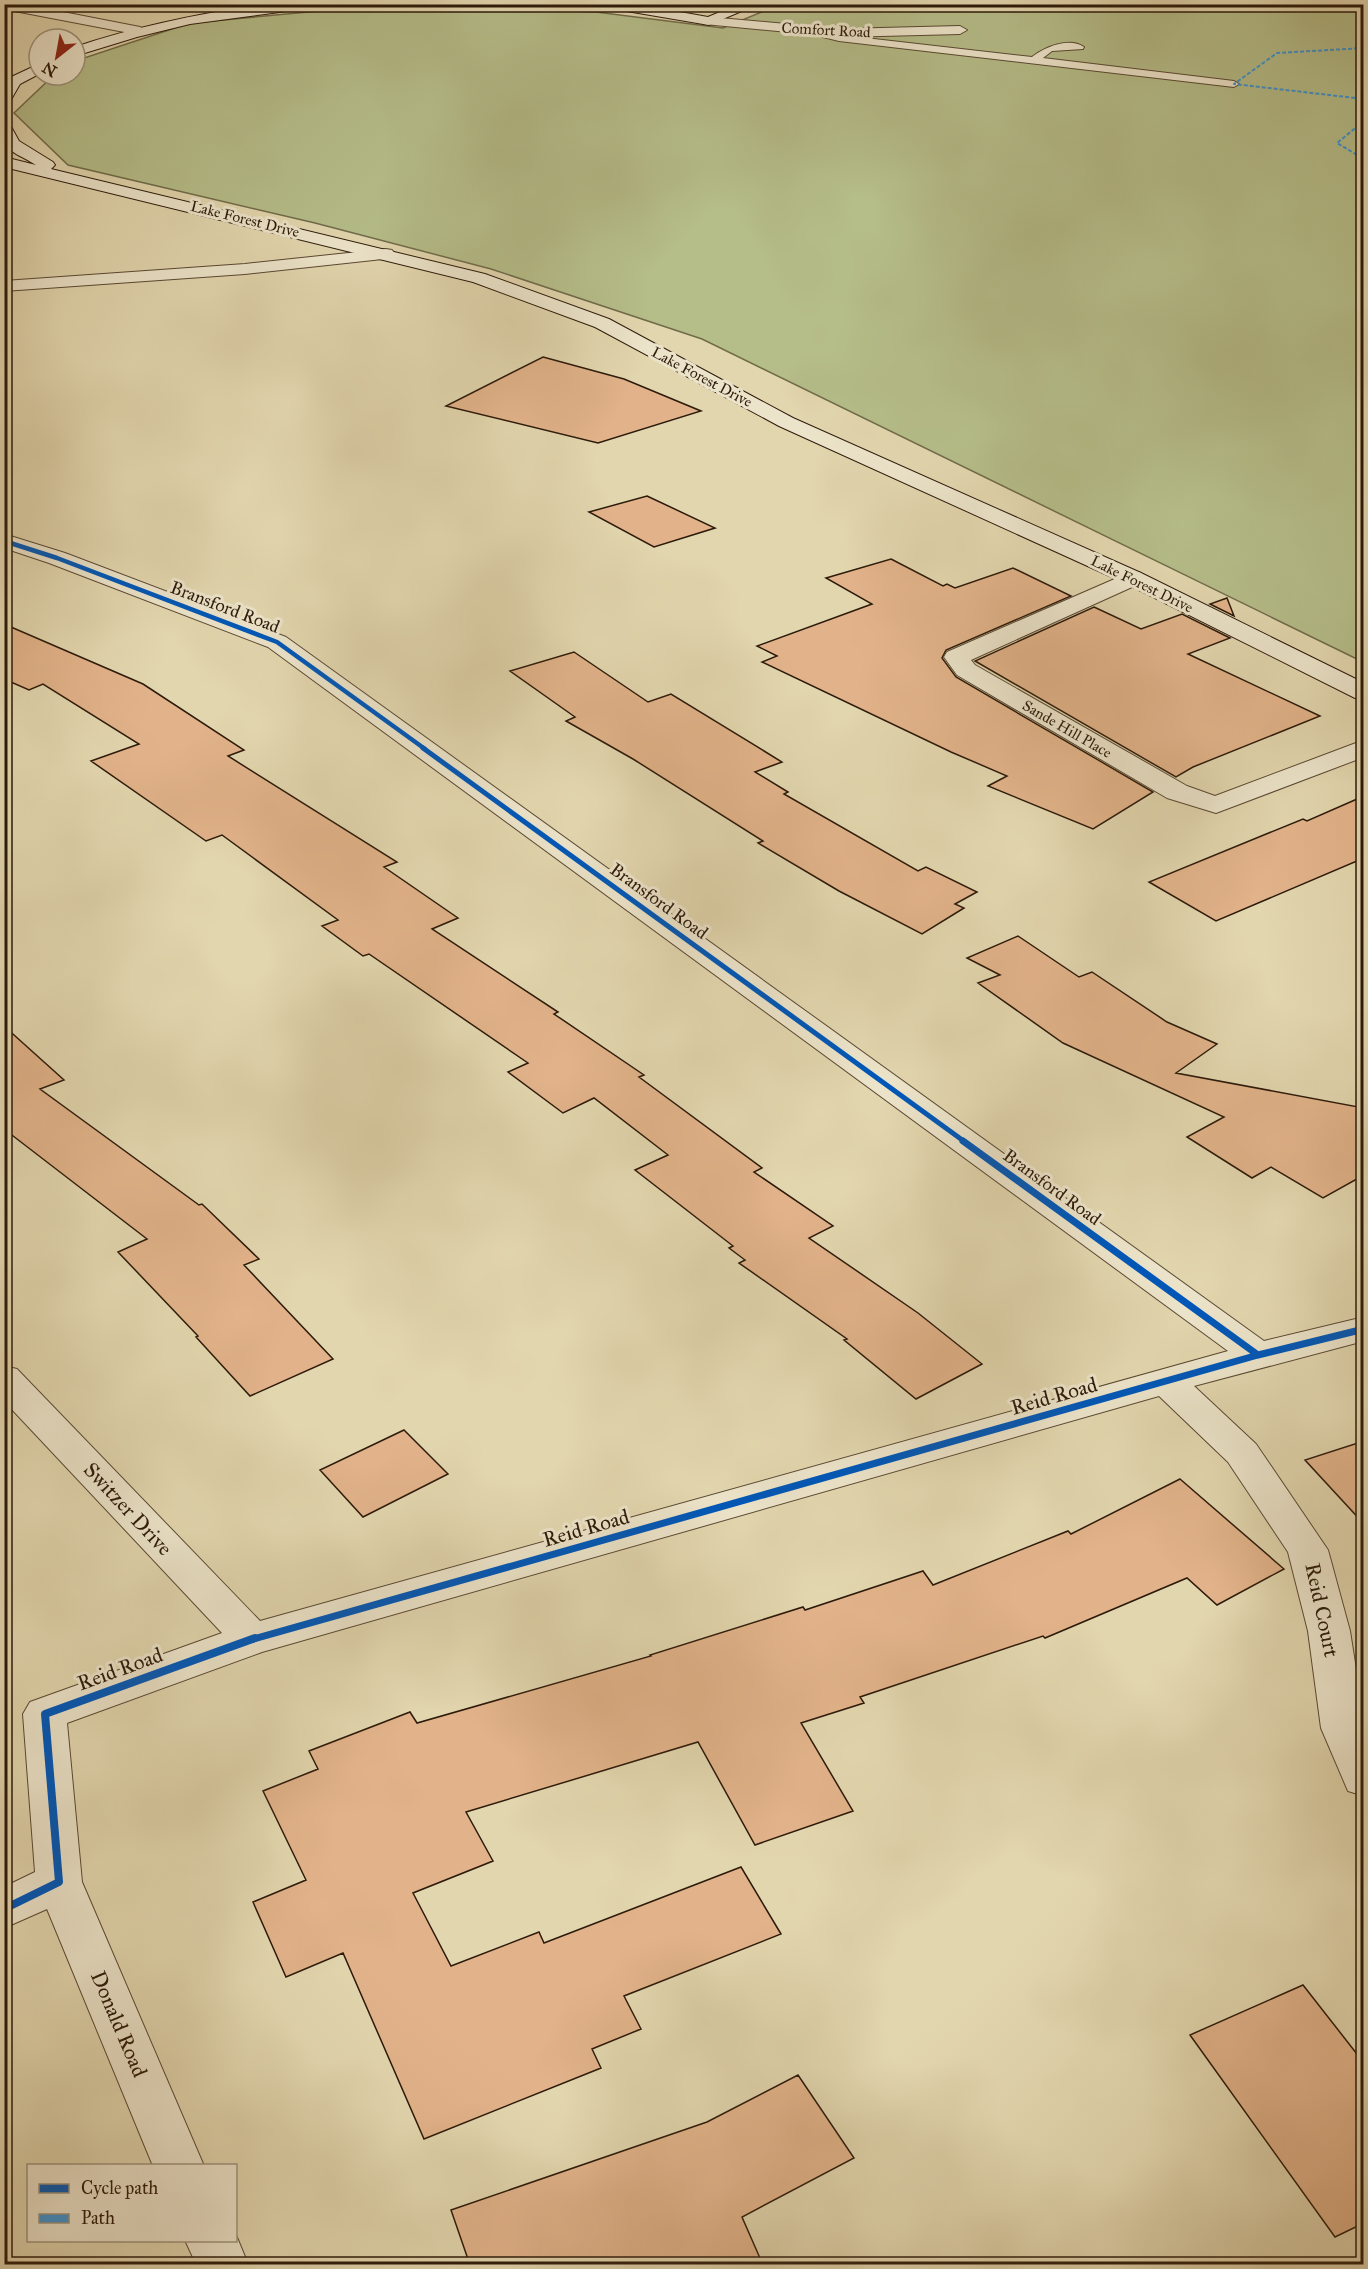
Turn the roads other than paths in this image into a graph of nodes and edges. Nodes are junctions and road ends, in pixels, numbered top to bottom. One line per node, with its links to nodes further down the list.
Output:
1 (211, 4): 7 (street)
2 (309, 4): 12 (street)
3 (594, 4): 6 (street, Comfort Road)
4 (752, 4): 9 (street)
5 (4, 5): 10 (street)
6 (615, 6): 9 (street, Comfort Road)
7 (170, 11)
8 (142, 16): 10 (street)
9 (709, 21): 13 (street, Comfort Road)
10 (106, 24): 12 (street); 14 (street)
11 (958, 25): 13 (street, Comfort Road)
12 (140, 31): 14 (street)
13 (814, 32): 17 (lane)
14 (105, 41): 16 (street)
15 (1079, 47): 17 (lane)
16 (87, 48)
17 (1034, 60): 19 (lane)
18 (27, 74): 20 (street)
19 (1234, 84)
20 (5, 100)
21 (4, 126): 23 (street)
22 (4, 162): 23 (street, Lake Forest Drive)
23 (64, 175): 24 (street, Lake Forest Drive)
24 (386, 254): 25 (street); 27 (street, Lake Forest Drive)
25 (4, 286)
26 (4, 541): 31 (street, Bransford Road)
27 (1133, 578): 28 (street, Lake Forest Drive); 29 (street, Sande Hill Place)
28 (1364, 693)
29 (1364, 748)
30 (1364, 1329): 31 (street, Reid Road)
31 (1258, 1355): 33 (street, Reid Road)
32 (4, 1378): 34 (street, Switzer Drive)
33 (1166, 1381): 34 (street, Reid Road); 35 (street, Reid Court)
34 (252, 1639): 36 (street, Reid Road)
35 (1364, 1779)
36 (59, 1882): 37 (street); 38 (street, Donald Road)
37 (4, 1909)
38 (178, 2164)
39 (211, 2242): 40 (street)
40 (222, 2265)

